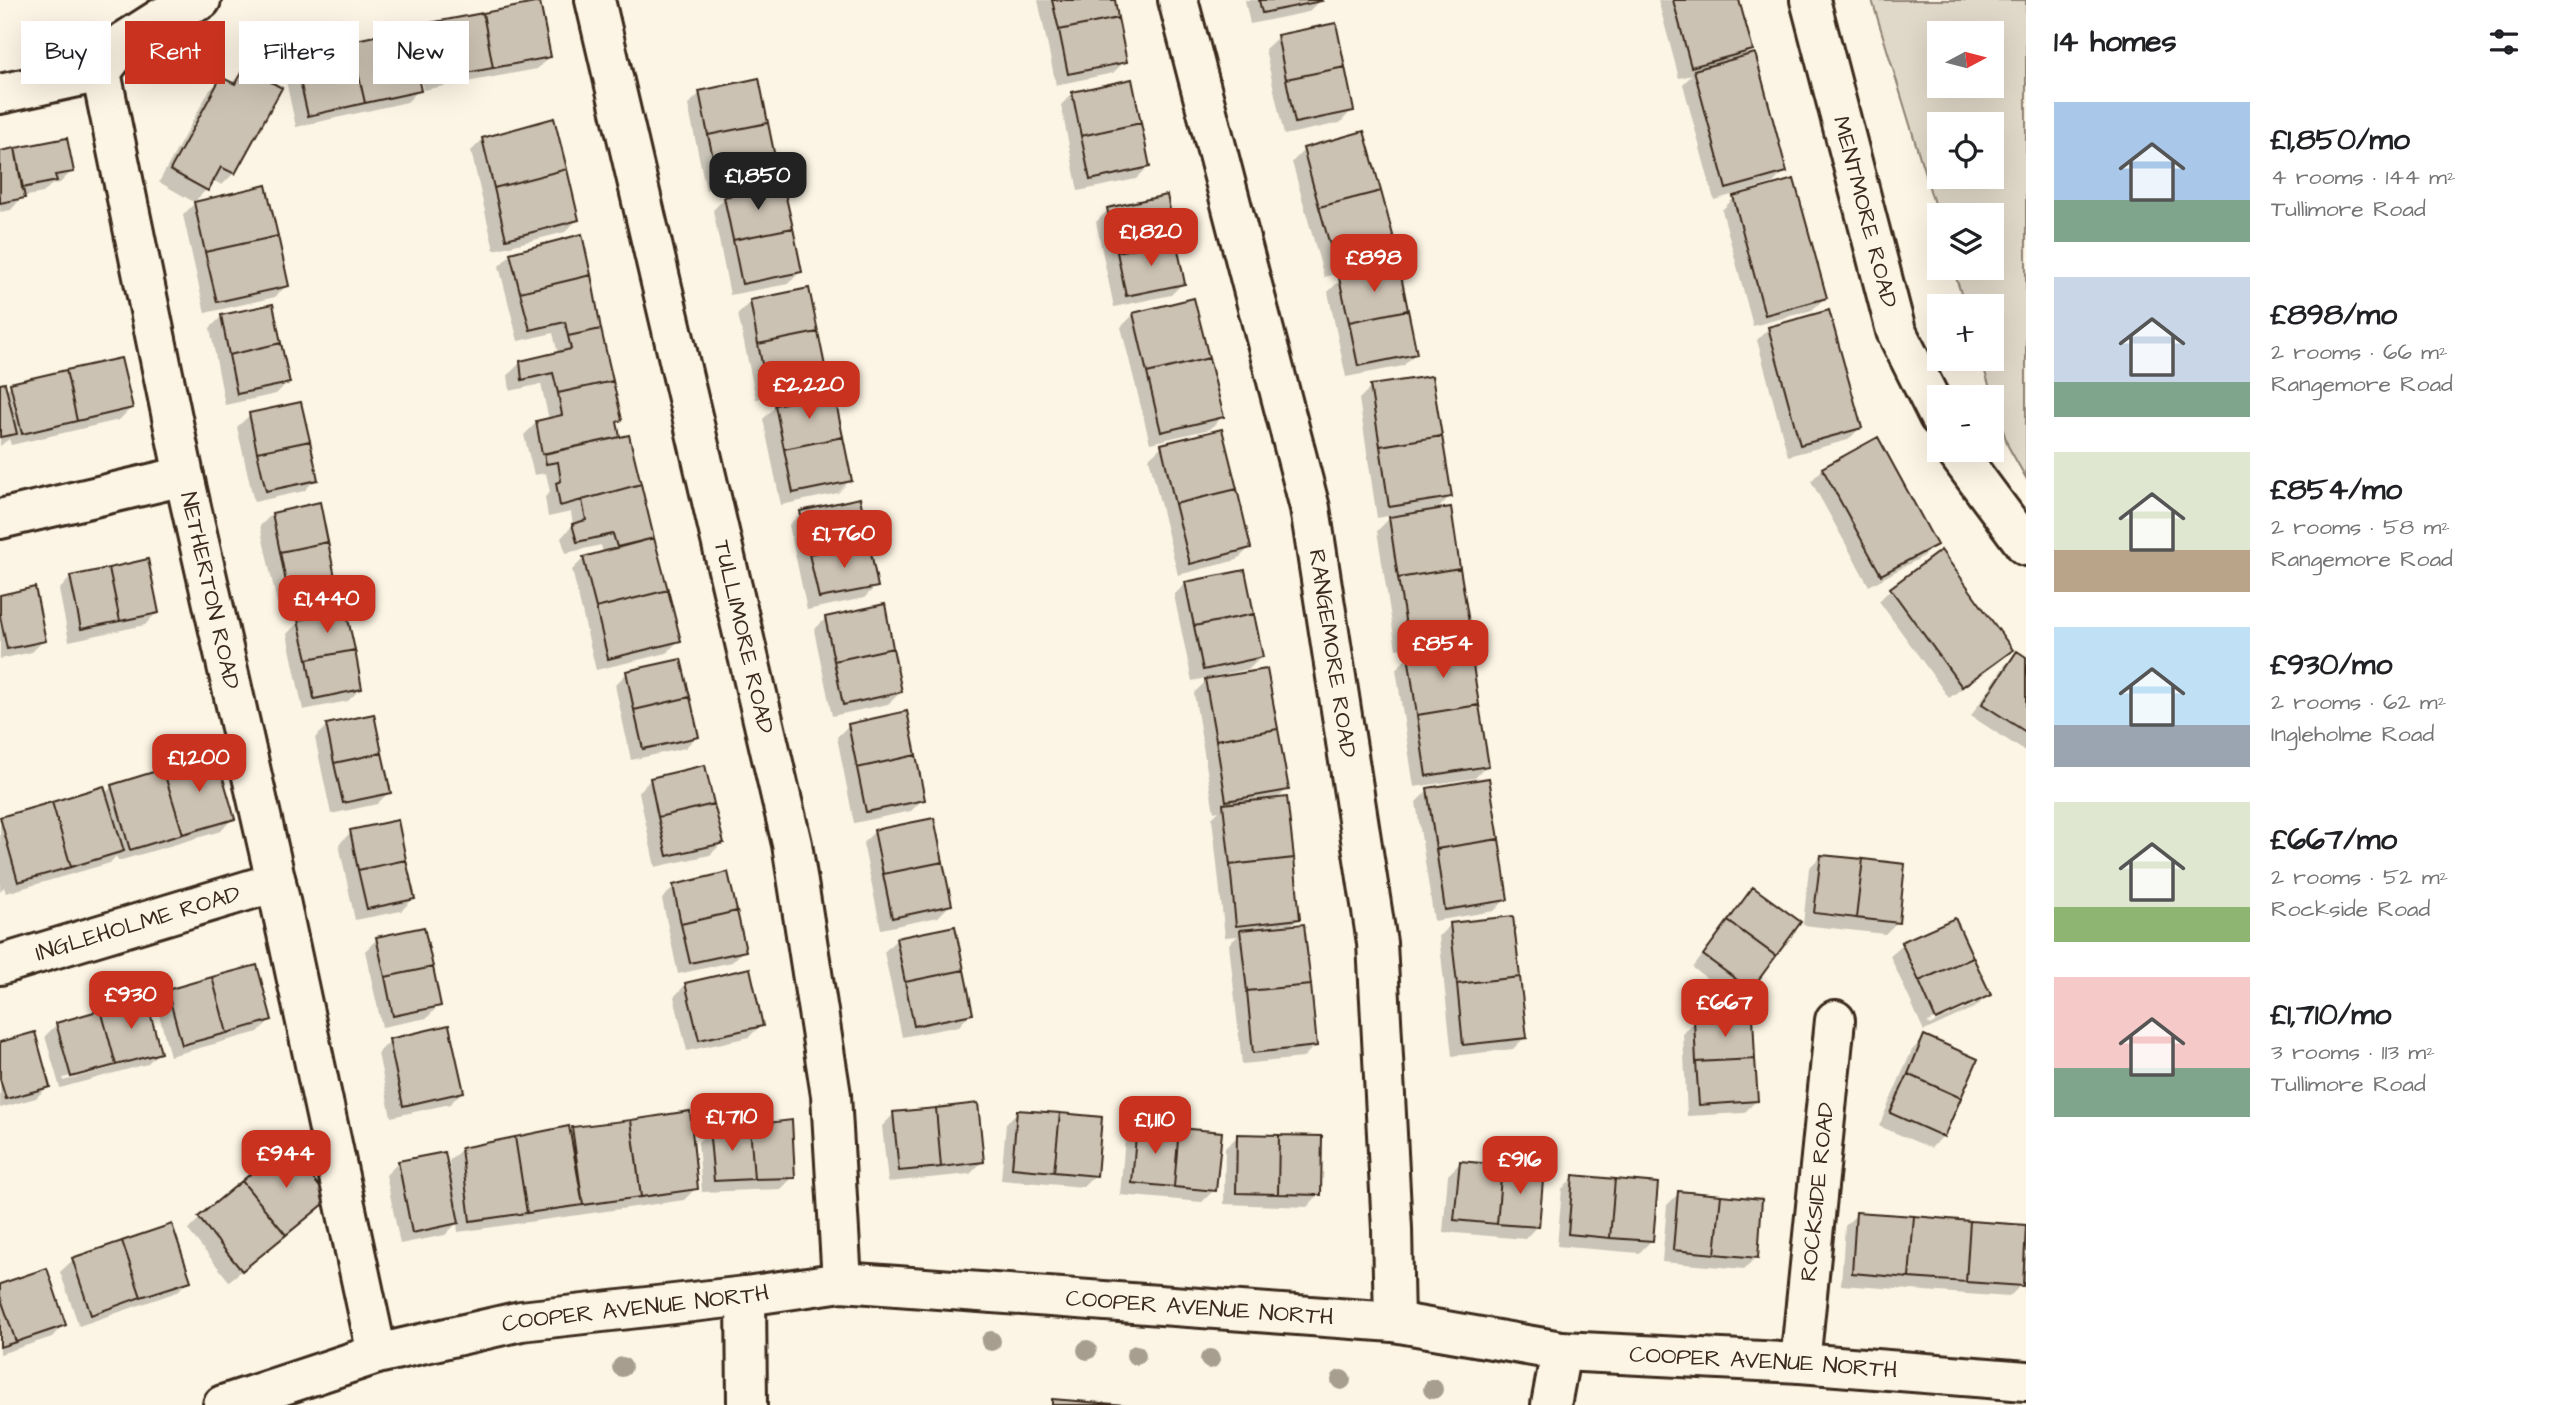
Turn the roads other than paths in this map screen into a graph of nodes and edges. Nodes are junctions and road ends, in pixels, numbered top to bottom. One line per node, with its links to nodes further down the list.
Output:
1 (201, 0): 5 (street)
2 (595, 0): 17 (street, TULLIMORE ROAD)
3 (1178, 0): 19 (street, RANGEMORE ROAD)
4 (1810, 0): 9 (street, MENTMORE ROAD)
5 (111, 59)
6 (46, 84): 8 (street)
7 (103, 84): 11 (street, NETHERTON ROAD)
8 (0, 94)
9 (1927, 394)
10 (1964, 462): 13 (street)
11 (184, 476): 12 (street); 14 (street, NETHERTON ROAD)
12 (0, 519)
13 (2026, 546)
14 (276, 882): 15 (street, INGLEHOLME ROAD); 21 (street, NETHERTON ROAD)
15 (0, 965)
16 (1835, 1020): 22 (street, ROCKSIDE ROAD)
17 (842, 1283): 18 (street, COOPER AVENUE NORTH); 19 (street, COOPER AVENUE NORTH)
18 (746, 1296): 21 (street, COOPER AVENUE NORTH); 25 (street)
19 (1394, 1322): 20 (street, COOPER AVENUE NORTH)
20 (1561, 1351): 22 (street, COOPER AVENUE NORTH); 26 (street)
21 (377, 1354): 24 (street, COOPER AVENUE NORTH)
22 (1800, 1363): 23 (street, COOPER AVENUE NORTH)
23 (2026, 1381)
24 (223, 1405)
25 (747, 1405)
26 (1551, 1405)

